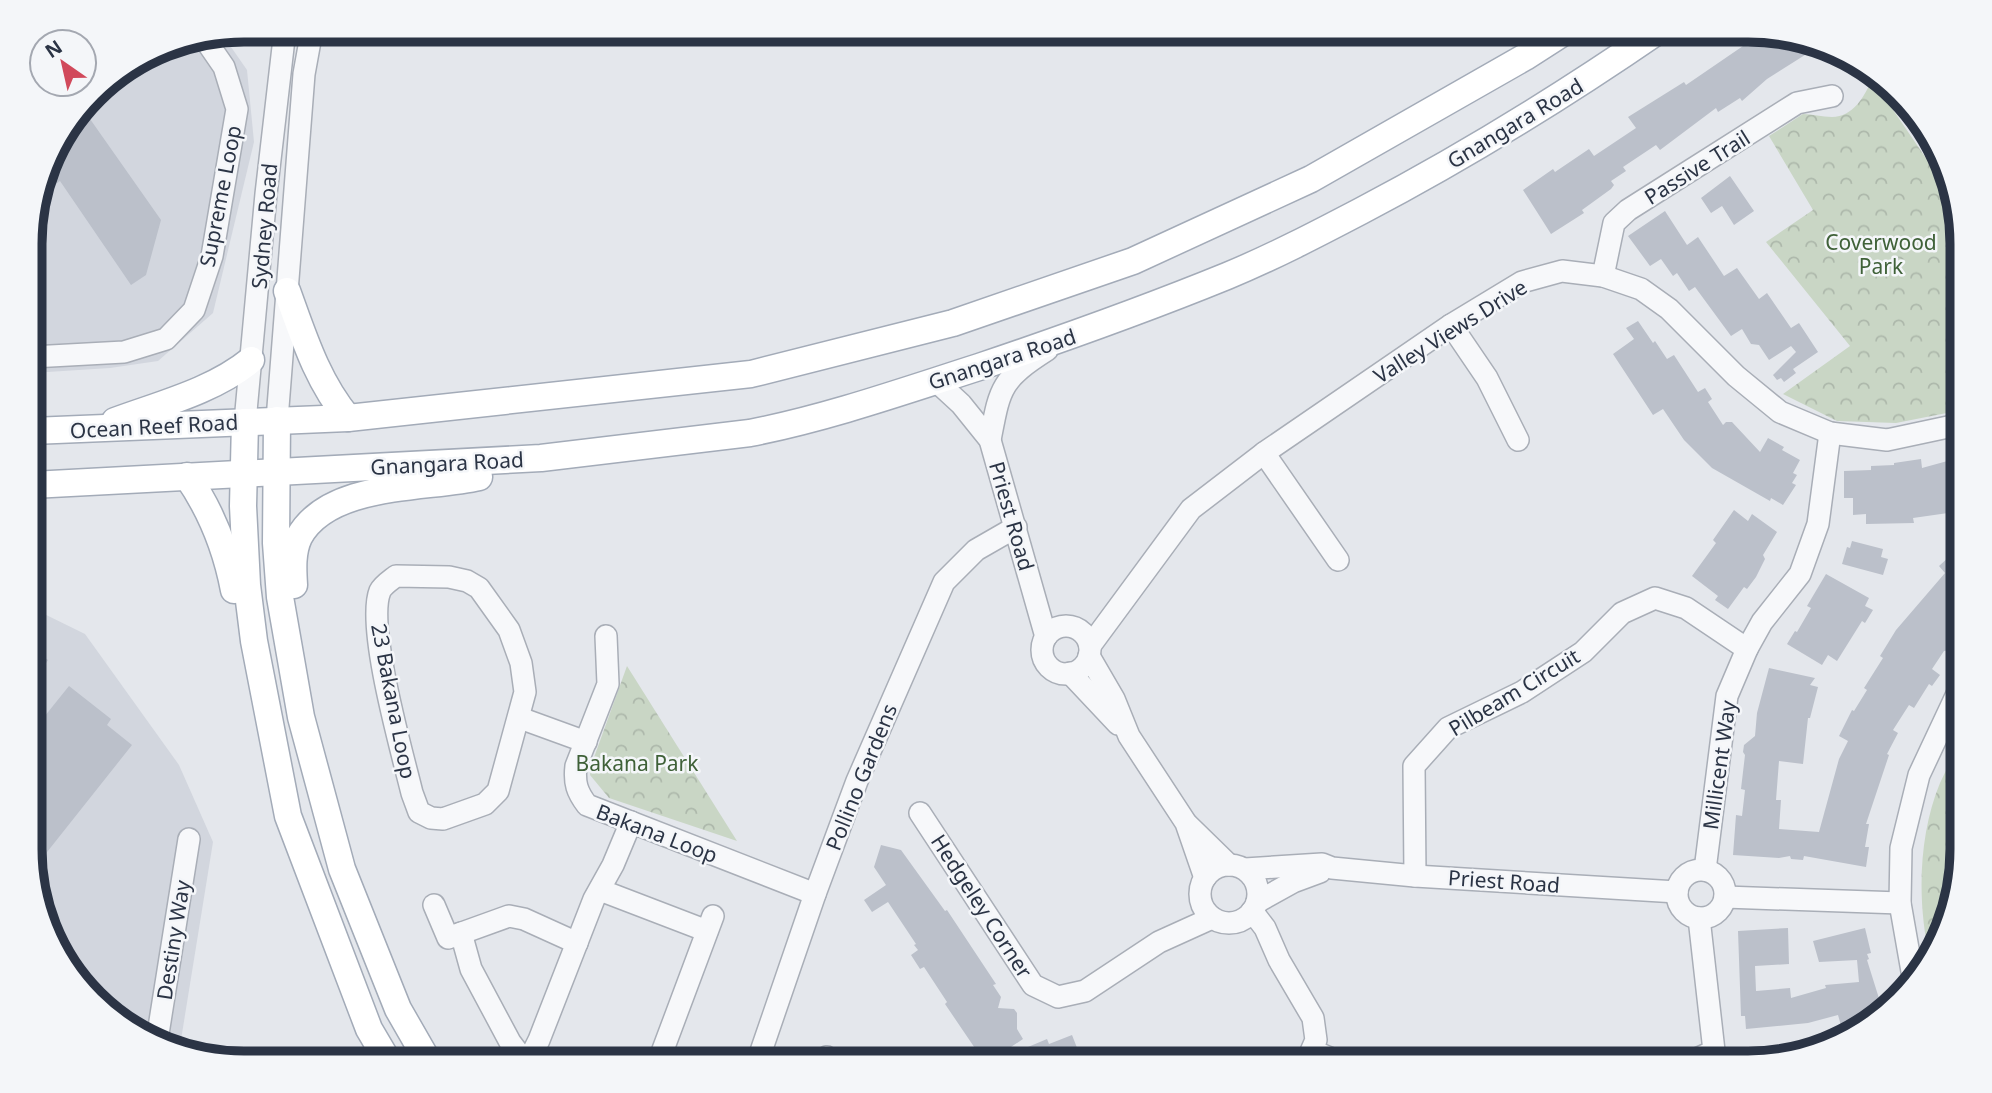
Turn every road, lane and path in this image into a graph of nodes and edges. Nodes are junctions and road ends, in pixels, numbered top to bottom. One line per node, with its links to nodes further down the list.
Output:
1 (284, 42): 12 (street, Sydney Road)
2 (310, 42): 8 (street, Sydney Road)
3 (1548, 42): 14 (main road)
4 (1641, 42): 10 (main road, Gnangara Road)
5 (209, 45): 11 (street, Supreme Loop)
6 (1832, 96): 7 (street, Passive Trail)
7 (1603, 276): 9 (street, Valley Views Drive); 20 (street, Valley Views Drive)
8 (287, 290): 14 (main road); 15 (street, Sydney Road)
9 (1451, 325): 22 (street); 23 (street, Valley Views Drive)
10 (1066, 338): 13 (main road, Gnangara Road); 21 (street, Priest Road)
11 (42, 356)
12 (251, 360): 16 (street, Sydney Road); 18 (main road)
13 (936, 381): 21 (street, Priest Road); 24 (main road, Gnangara Road)
14 (348, 418): 15 (main road)
15 (277, 420): 16 (main road, Ocean Reef Road); 25 (main road)
16 (245, 422): 18 (main road, Ocean Reef Road); 26 (main road)
17 (1950, 427): 20 (street, Valley Views Drive)
18 (90, 429): 19 (main road, Ocean Reef Road)
19 (42, 431)
20 (1830, 433): 36 (street, Millicent Way)
21 (990, 440): 29 (street, Priest Road)
22 (1518, 440)
23 (1264, 453): 30 (street); 34 (street, Valley Views Drive)
24 (541, 458): 25 (main road, Gnangara Road); 39 (main road)
25 (276, 471): 26 (main road); 39 (main road)
26 (243, 474): 27 (main road); 35 (main road)
27 (187, 476): 28 (main road); 35 (main road)
28 (42, 484)
29 (1016, 527): 31 (street, Priest Road); 54 (street, Pollino Gardens)
30 (1338, 560)
31 (1034, 592): 33 (street, Priest Road); 34 (street, Priest Road)
32 (606, 636): 42 (street, Bakana Loop)
33 (1046, 637): 34 (street); 37 (street)
34 (1083, 639): 37 (street); 41 (street, Priest Road)
35 (254, 641): 67 (main road)
36 (1747, 649): 49 (street, Millicent Way); 50 (street, Pilbeam Circuit)
37 (1070, 673): 41 (street, Priest Road)
38 (1950, 709): 57 (street)
39 (301, 717): 68 (main road)
40 (520, 718): 40 (street, 23 Bakana Loop); 42 (street)
41 (1129, 736): 45 (street, Priest Road)
42 (586, 742): 44 (street, Bakana Loop)
43 (920, 813): 63 (street, Hedgeley Corner)
44 (631, 822): 52 (street); 54 (street, Bakana Loop)
45 (1186, 823): 47 (street, Priest Road); 51 (street, Priest Road)
46 (189, 839): 66 (street, Destiny Way)
47 (1237, 867): 48 (street, Priest Road); 51 (street); 59 (street)
48 (1332, 868): 50 (street, Priest Road); 59 (street, Priest Road)
49 (1705, 870): 53 (street); 55 (street)
50 (1415, 876): 53 (street, Priest Road)
51 (1205, 878): 56 (street)
52 (600, 890): 64 (street); 71 (street)
53 (1677, 892): 61 (street)
54 (815, 894): 72 (street, Pollino Gardens)
55 (1725, 897): 57 (street); 61 (street)
56 (1200, 899): 60 (street); 63 (street, Hedgeley Corner)
57 (1900, 903): 65 (street)
58 (434, 905): 62 (street)
59 (1248, 912): 60 (street); 73 (street)
60 (1212, 918): 63 (street, Hedgeley Corner)
61 (1699, 918): 74 (street)
62 (461, 933): 64 (street); 69 (street)
63 (1159, 942)
64 (577, 943): 70 (street)
65 (1911, 967)
66 (158, 1032)
67 (382, 1051)
68 (422, 1051)
69 (517, 1051)
70 (534, 1051)
71 (662, 1051)
72 (761, 1051)
73 (1312, 1051)
74 (1714, 1051)

